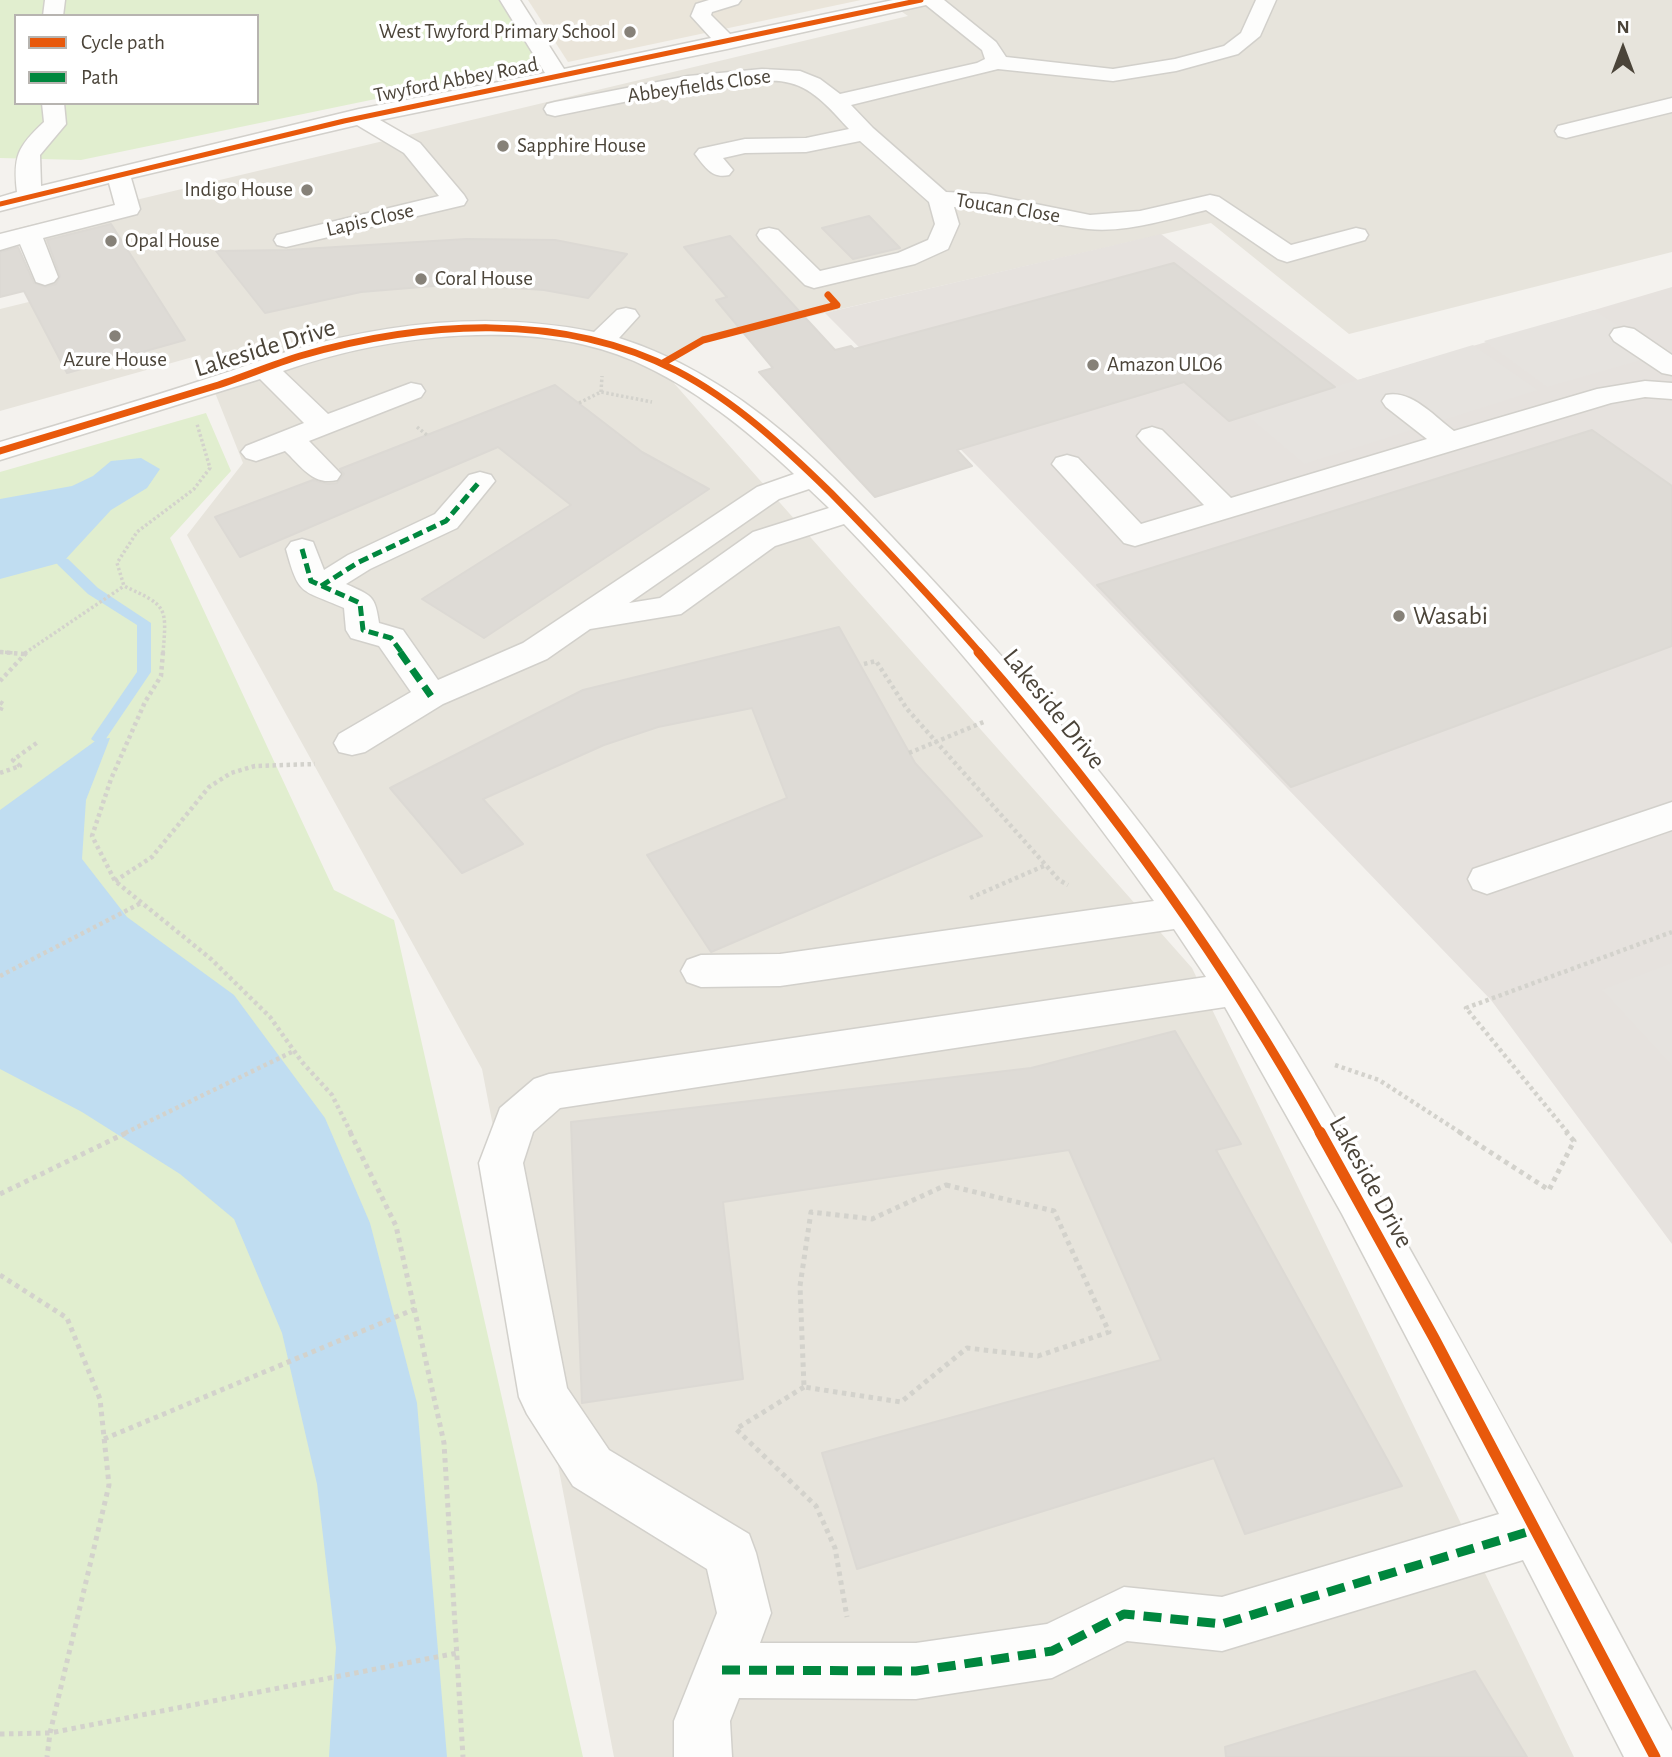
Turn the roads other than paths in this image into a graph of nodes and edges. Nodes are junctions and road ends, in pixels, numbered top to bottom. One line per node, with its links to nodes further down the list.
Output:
1 (510, 0): 9 (street)
2 (731, 0): 7 (street)
3 (921, 0): 6 (street, Twyford Abbey Road)
4 (932, 0): 8 (street)
5 (1266, 0): 8 (street)
6 (859, 6): 7 (street, Twyford Abbey Road)
7 (727, 43): 9 (street, Twyford Abbey Road)
8 (995, 62): 10 (street)
9 (558, 77): 14 (street, Twyford Abbey Road)
10 (836, 102): 13 (street, Abbeyfields Close); 16 (street, Abbeyfields Close)
11 (53, 105): 20 (street)
12 (1672, 105): 15 (street)
13 (555, 109)
14 (359, 116): 18 (street, Twyford Abbey Road); 22 (street, Lapis Close)
15 (1566, 131)
16 (865, 134): 17 (street); 21 (street, Abbeyfields Close)
17 (721, 170)
18 (118, 174): 20 (street, Twyford Abbey Road); 26 (street)
19 (1186, 183): 23 (street)
20 (30, 196): 24 (street, Twyford Abbey Road)
21 (940, 199): 23 (street, Toucan Close); 27 (street, Toucan Close)
22 (455, 200): 25 (street, Lapis Close); 29 (street, Lapis Close)
23 (1210, 202): 28 (street)
24 (0, 204)
25 (473, 220)
26 (29, 234): 30 (street); 31 (street)
27 (769, 235)
28 (1356, 235)
29 (286, 240)
30 (0, 242)
31 (45, 277)
32 (1624, 335): 33 (street)
33 (1672, 367)
34 (264, 368): 38 (street); 42 (street, Lakeside Drive); 46 (street, Lakeside Drive)
35 (411, 391): 38 (street)
36 (1672, 391): 41 (street)
37 (1396, 401): 41 (street)
38 (324, 426): 40 (street)
39 (1152, 436): 48 (street)
40 (290, 439): 43 (street); 45 (street)
41 (1448, 441): 48 (street)
42 (0, 451)
43 (256, 452)
44 (1068, 464): 48 (street)
45 (326, 474)
46 (815, 477): 49 (street, Lakeside Drive); 50 (street)
47 (480, 481): 53 (street)
48 (1225, 509)
49 (849, 512): 52 (street); 59 (street, Lakeside Drive)
50 (705, 536): 52 (street); 54 (street)
51 (302, 549): 53 (street)
52 (742, 555): 54 (street)
53 (321, 586): 55 (street)
54 (579, 621): 55 (street)
55 (431, 696): 56 (street)
56 (352, 743)
57 (1672, 816): 58 (street)
58 (1487, 879)
59 (1184, 912): 60 (street); 61 (street, Lakeside Drive)
60 (701, 971)
61 (1235, 989): 62 (street, Lakeside Drive); 63 (street)
62 (1534, 1530): 63 (street); 65 (street, Lakeside Drive)
63 (722, 1670): 64 (street)
64 (703, 1757)
65 (1655, 1757)

